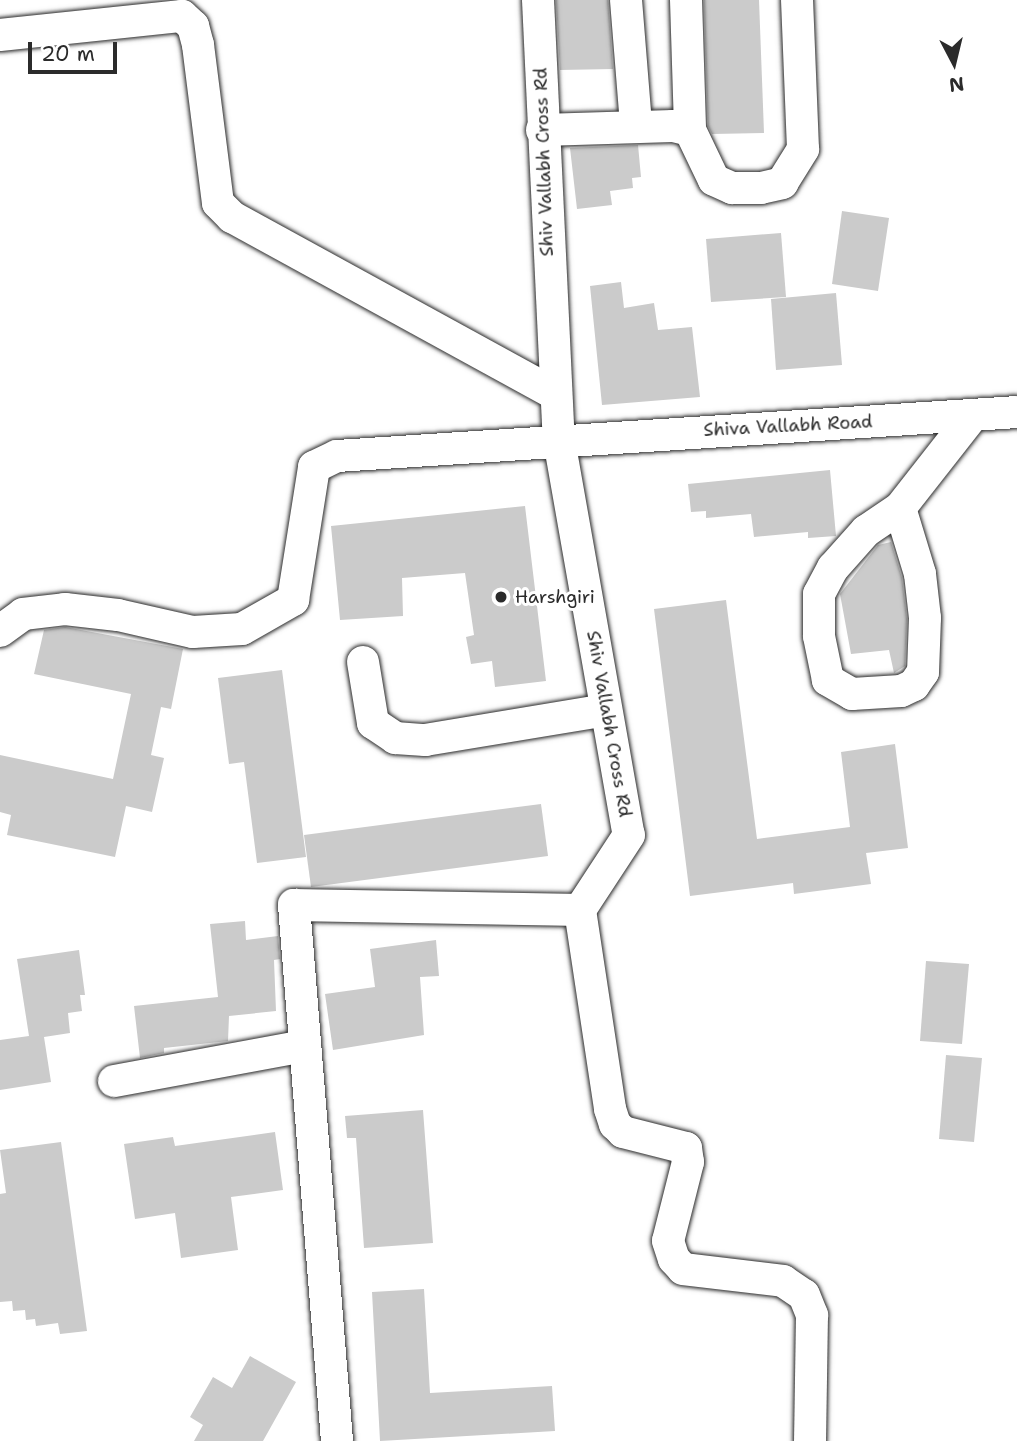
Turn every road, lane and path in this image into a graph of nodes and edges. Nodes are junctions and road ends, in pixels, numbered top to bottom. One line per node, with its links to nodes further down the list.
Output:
1 (538, 0): 7 (street, Shiv Vallabh Cross Rd)
2 (626, 0): 6 (street)
3 (686, 0): 8 (street)
4 (797, 0): 8 (street)
5 (0, 34): 9 (street)
6 (636, 125): 7 (street); 8 (street)
7 (542, 130): 9 (street, Shiv Vallabh Cross Rd)
8 (690, 130)
9 (554, 393): 12 (street, Shiv Vallabh Cross Rd)
10 (1017, 412): 11 (street, Shiva Vallabh Road)
11 (973, 415): 12 (street, Shiva Vallabh Road); 13 (street)
12 (559, 440): 14 (street, Shiva Vallabh Road); 16 (street, Shiv Vallabh Cross Rd)
13 (900, 508): 13 (street)
14 (8, 616)
15 (363, 662): 16 (street)
16 (606, 710): 17 (street, Shiv Vallabh Cross Rd)
17 (580, 910): 18 (street); 21 (street)
18 (305, 1046): 19 (street); 20 (street)
19 (114, 1081)
20 (337, 1441)
21 (810, 1441)

